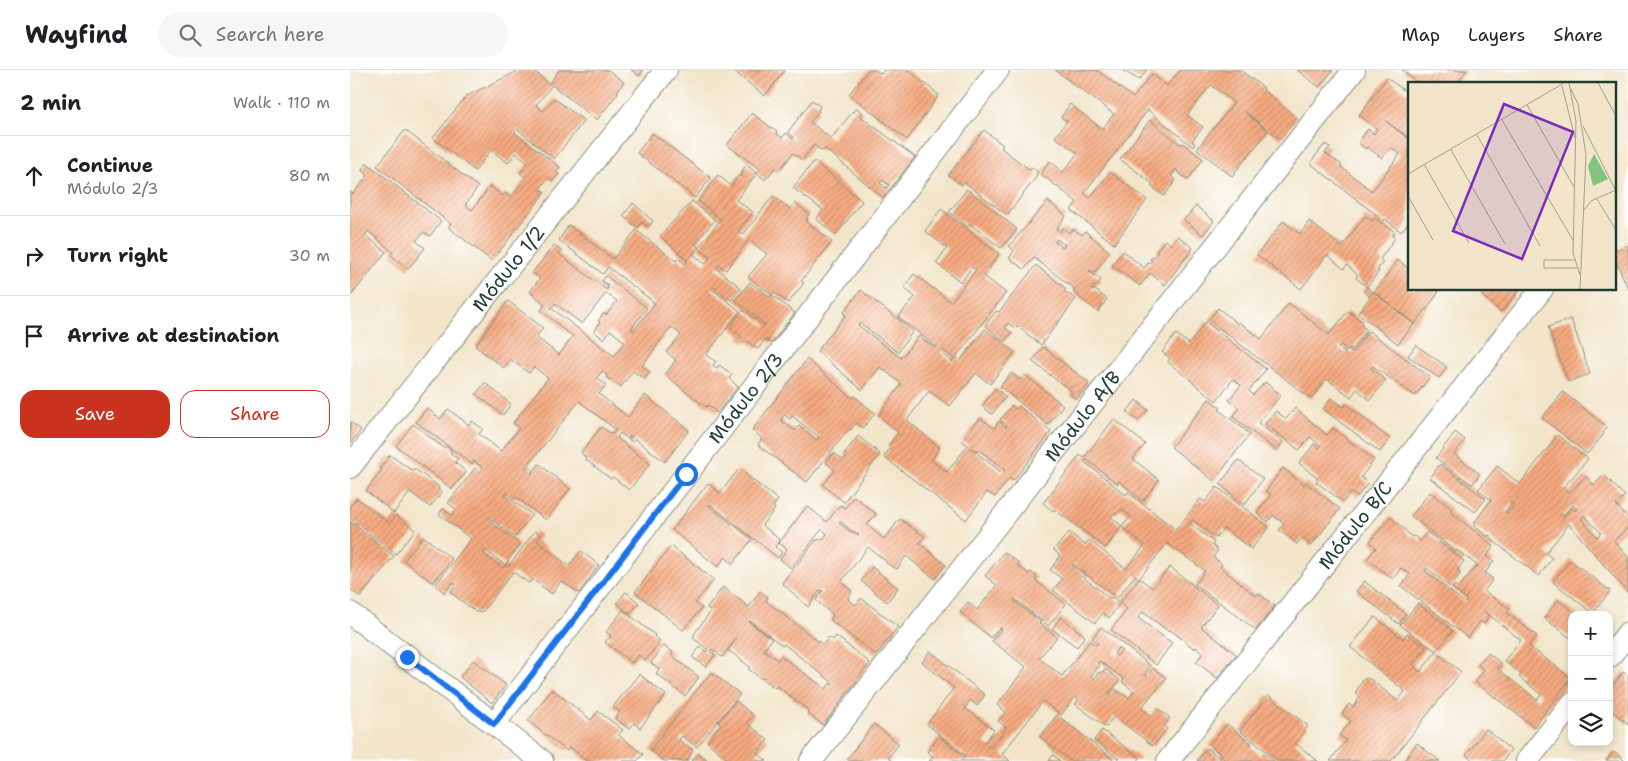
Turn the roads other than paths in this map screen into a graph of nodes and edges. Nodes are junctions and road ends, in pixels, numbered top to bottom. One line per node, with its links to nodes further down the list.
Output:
1 (666, 70): 5 (street, Módulo 1/2)
2 (998, 70): 10 (street, Módulo 2/3)
3 (1354, 70): 12 (street, Módulo A/B)
4 (1541, 290): 13 (street, Módulo B/C)
5 (350, 467)
6 (350, 613): 10 (street)
7 (1628, 633): 8 (street)
8 (1613, 651)
9 (1568, 709): 14 (street)
10 (494, 724): 11 (street)
11 (542, 761)
12 (811, 761)
13 (1168, 761)
14 (1527, 761)

